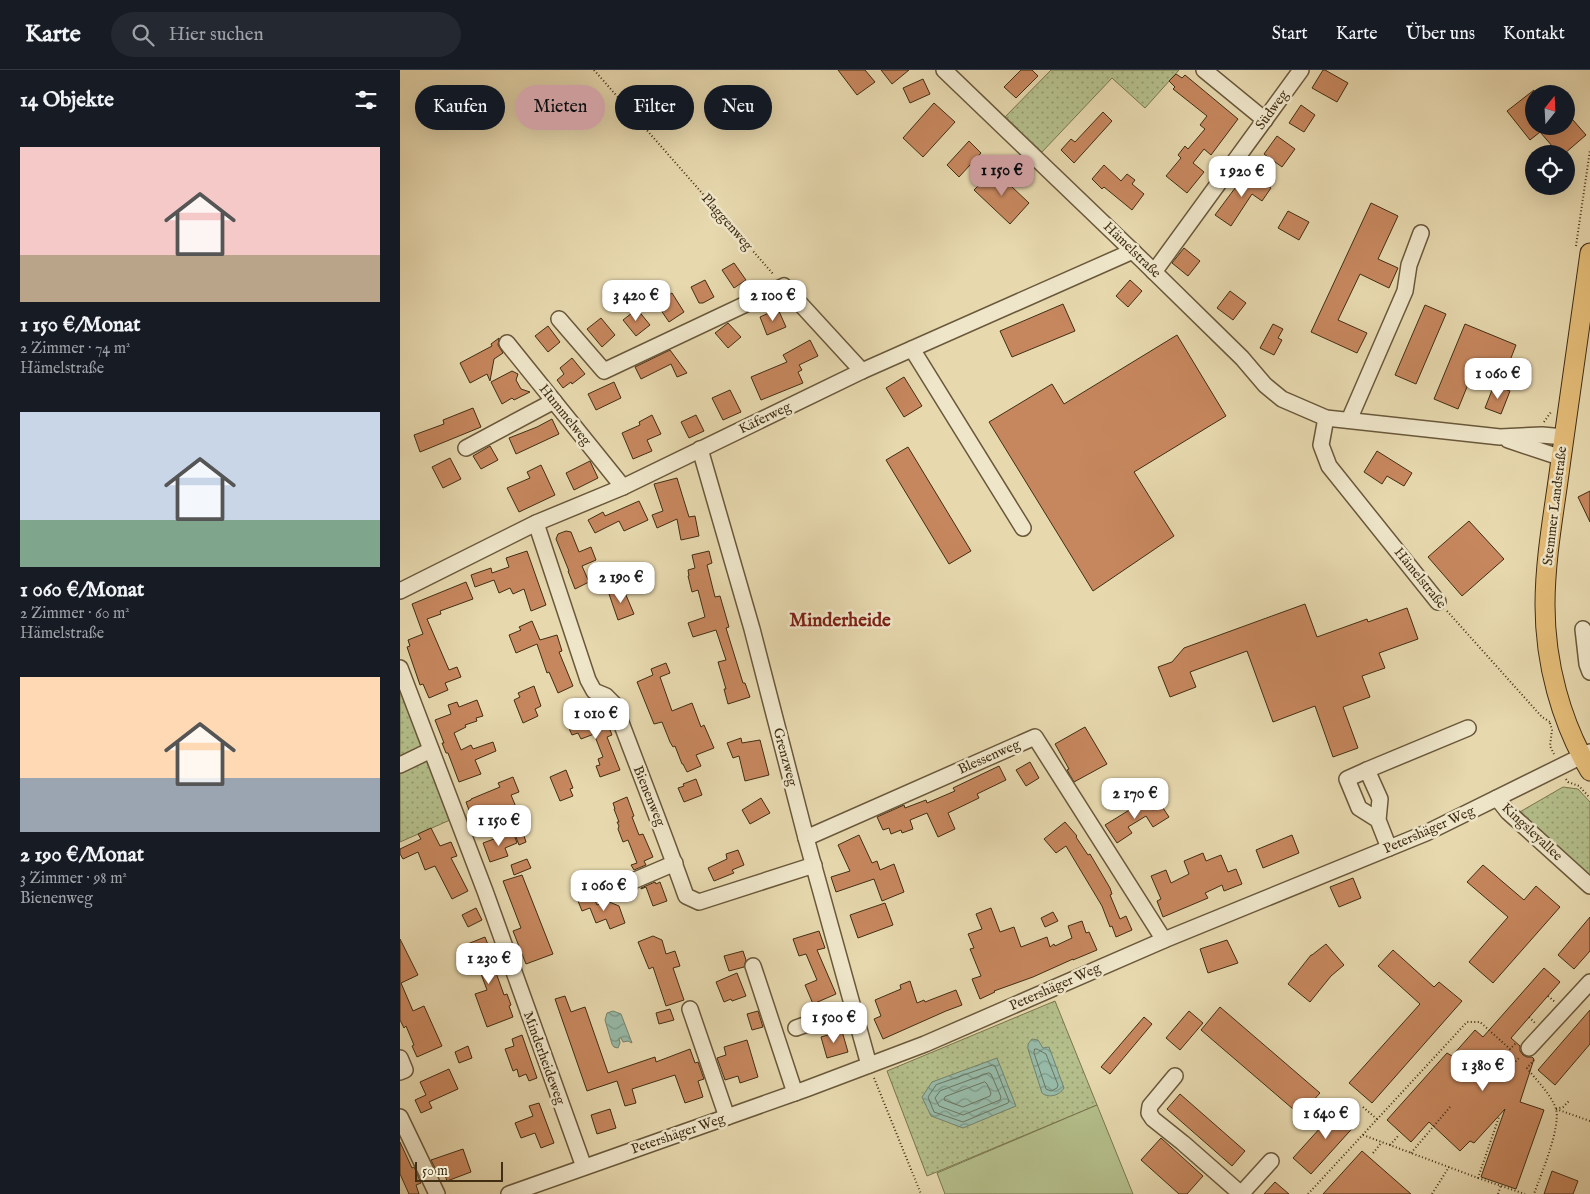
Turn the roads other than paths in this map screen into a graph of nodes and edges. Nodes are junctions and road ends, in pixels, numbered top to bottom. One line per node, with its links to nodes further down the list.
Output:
1 (944, 70): 6 (street, Hämelstraße)
2 (1204, 70): 4 (street)
3 (1301, 70): 4 (street, Südweg)
4 (1264, 120): 8 (street, Südweg)
5 (1421, 234): 15 (street)
6 (1133, 251): 8 (street, Hämelstraße); 11 (street, Käferweg)
7 (1590, 253): 16 (main road, Stemmer Landstraße)
8 (1154, 272): 14 (street, Hämelstraße)
9 (559, 319): 12 (street)
10 (507, 343): 13 (street, Hummelweg)
11 (912, 349): 12 (street, Käferweg); 23 (street)
12 (862, 371): 19 (street, Käferweg)
13 (554, 401): 18 (street); 21 (street, Hummelweg)
14 (1326, 418): 15 (street, Hämelstraße); 25 (street, Hämelstraße)
15 (1349, 420): 17 (street, Hämelstraße)
16 (1564, 437): 17 (street, Hämelstraße); 20 (main road, Stemmer Landstraße)
17 (1500, 438): 20 (street, Hämelstraße)
18 (466, 448)
19 (700, 449): 21 (street, Käferweg); 36 (street, Grenzweg)
20 (1562, 458): 31 (main road, Stemmer Landstraße)
21 (623, 487): 22 (street, Käferweg)
22 (536, 524): 24 (street, Käferweg); 38 (street, Bienenweg)
23 (1022, 528)
24 (400, 591)
25 (1438, 602)
26 (1583, 628): 28 (street)
27 (400, 668): 30 (street, Minderheideweg)
28 (1590, 672)
29 (1468, 728): 33 (street)
30 (431, 750): 32 (street); 57 (street, Minderheideweg)
31 (1587, 760): 34 (street, Petershäger Weg)
32 (400, 764)
33 (1367, 770): 35 (street); 35 (street)
34 (1497, 798): 37 (street, Petershäger Weg); 40 (street, Kingsleyallee)
35 (1378, 820): 37 (street)
36 (806, 838): 39 (street, Grenzweg); 42 (street, Blessenweg)
37 (1389, 848): 42 (street, Petershäger Weg)
38 (674, 863): 39 (street, Bienenweg); 41 (street)
39 (814, 865): 45 (street, Grenzweg)
40 (1590, 886)
41 (612, 890)
42 (1164, 940): 50 (street, Petershäger Weg)
43 (753, 966): 53 (street)
44 (1590, 982): 48 (street)
45 (853, 1008): 47 (street); 50 (street, Grenzweg)
46 (690, 1009): 54 (street)
47 (796, 1028)
48 (1529, 1048)
49 (400, 1058): 51 (street)
50 (869, 1065): 53 (street, Petershäger Weg)
51 (400, 1072)
52 (1175, 1076): 60 (street)
53 (795, 1092): 54 (street, Petershäger Weg)
54 (727, 1117): 57 (street, Petershäger Weg)
55 (400, 1118): 58 (street)
56 (1272, 1161): 60 (street)
57 (584, 1167): 59 (street, Petershäger Weg)
58 (437, 1194)
59 (509, 1194)
60 (1241, 1194)

